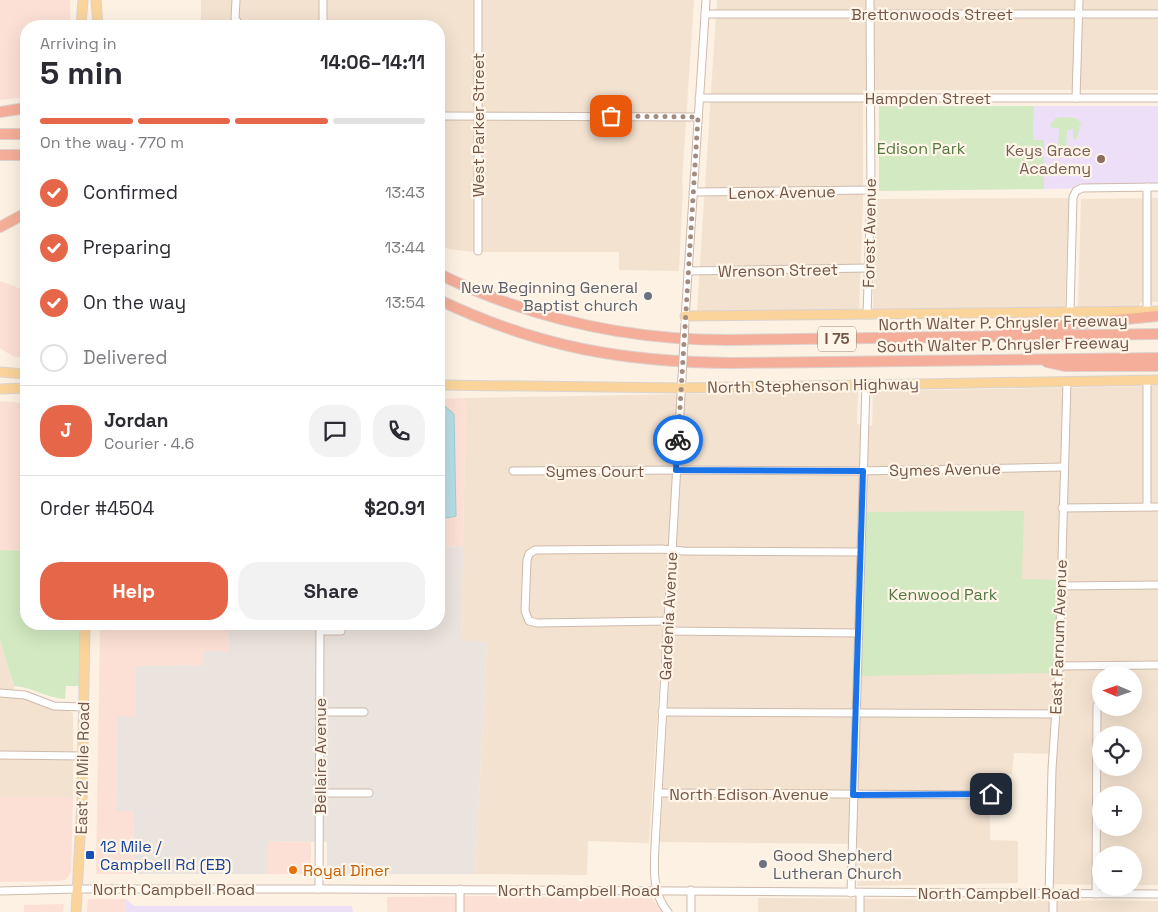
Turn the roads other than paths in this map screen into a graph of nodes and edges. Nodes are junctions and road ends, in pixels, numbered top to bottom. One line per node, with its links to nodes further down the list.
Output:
1 (82, 0): 13 (main road)
2 (96, 0): 14 (main road)
3 (236, 0): 15 (street)
4 (323, 0): 16 (street)
5 (478, 0): 24 (street, West Parker Street)
6 (706, 0): 9 (street, Gardenia Avenue)
7 (870, 0): 10 (street, Forest Avenue)
8 (1079, 0): 11 (street)
9 (705, 14): 10 (street, Brettonwoods Street); 17 (street, Gardenia Avenue)
10 (870, 14): 11 (street, Brettonwoods Street); 18 (street, Forest Avenue)
11 (1079, 14): 12 (street, Brettonwoods Street); 19 (street)
12 (1158, 14)
13 (81, 20)
14 (98, 20)
15 (237, 20)
16 (323, 20)
17 (699, 98): 18 (street, Hampden Street); 25 (street, Gardenia Avenue)
18 (870, 98): 19 (street, Hampden Street); 32 (street, Forest Avenue)
19 (1076, 98): 20 (street, Hampden Street)
20 (1158, 98)
21 (20, 109): 22 (highway)
22 (0, 112)
23 (445, 116): 24 (street)
24 (477, 116): 25 (street); 38 (street, West Parker Street)
25 (698, 117): 33 (street, Gardenia Avenue)
26 (0, 134): 27 (highway)
27 (20, 134)
28 (0, 155): 29 (highway)
29 (20, 155)
30 (1147, 187): 31 (street); 43 (street); 45 (street)
31 (1158, 187)
32 (871, 190): 33 (street, Lenox Avenue); 39 (street, Forest Avenue)
33 (693, 192): 40 (street, Gardenia Avenue)
34 (20, 216): 36 (highway)
35 (20, 219): 36 (highway)
36 (12, 221): 37 (highway)
37 (0, 227)
38 (478, 251)
39 (869, 268): 40 (street, Wrenson Street); 46 (street, Forest Avenue)
40 (688, 271): 48 (street, Gardenia Avenue)
41 (445, 277): 50 (highway, North Walter P. Chrysler Freeway / I 75)
42 (445, 303): 51 (highway, South Walter P. Chrysler Freeway / I 75)
43 (1147, 311): 44 (main road); 45 (main road)
44 (1158, 311)
45 (1070, 312): 46 (main road)
46 (867, 315): 48 (main road)
47 (1158, 316): 50 (highway)
48 (685, 320): 59 (street, Gardenia Avenue, bridge)
49 (1158, 334): 50 (highway, North Walter P. Chrysler Freeway / I 75)
50 (970, 337)
51 (1029, 358): 52 (highway, South Walter P. Chrysler Freeway / I 75); 53 (highway)
52 (1158, 358)
53 (1158, 366)
54 (0, 372): 55 (main road)
55 (20, 374)
56 (1147, 380): 57 (main road, North Stephenson Highway); 58 (main road, North Stephenson Highway); 68 (street)
57 (1158, 380)
58 (1067, 381): 60 (main road, North Stephenson Highway); 64 (street, East Farnum Avenue)
59 (682, 383): 60 (main road, North Stephenson Highway); 61 (main road, North Stephenson Highway); 65 (street, Gardenia Avenue)
60 (866, 384): 67 (street)
61 (445, 385)
62 (20, 388): 63 (main road)
63 (0, 389)
64 (1064, 467): 67 (street, Symes Avenue); 70 (street, East Farnum Avenue)
65 (676, 470): 66 (street, Symes Court); 67 (street, Symes Avenue); 71 (street, Gardenia Avenue)
66 (513, 471)
67 (863, 471): 72 (street)
68 (1147, 507): 69 (street); 70 (street)
69 (1158, 507)
70 (1062, 508): 74 (street, East Farnum Avenue)
71 (671, 550): 72 (street); 75 (street, Gardenia Avenue); 75 (street)
72 (860, 552): 81 (street)
73 (1158, 585): 74 (street)
74 (1061, 586): 83 (street, East Farnum Avenue)
75 (667, 621): 80 (street, Gardenia Avenue)
76 (85, 630): 85 (main road, East 12 Mile Road)
77 (320, 630): 86 (street, Bellaire Avenue)
78 (335, 630): 79 (street)
79 (340, 631)
80 (667, 631): 81 (street); 88 (street, Gardenia Avenue)
81 (858, 633): 89 (street)
82 (1158, 665): 83 (street)
83 (1059, 666): 90 (street, East Farnum Avenue)
84 (0, 693): 85 (street)
85 (83, 707): 93 (main road, East 12 Mile Road)
86 (320, 712): 87 (street); 94 (street, Bellaire Avenue)
87 (364, 712)
88 (662, 712): 89 (street); 96 (street, Gardenia Avenue)
89 (856, 714): 90 (street); 98 (street)
90 (1054, 714): 108 (street, East Farnum Avenue)
91 (1097, 716): 99 (street)
92 (0, 756): 93 (street)
93 (83, 756): 100 (main road, East 12 Mile Road)
94 (319, 793): 95 (street); 101 (street, Bellaire Avenue)
95 (369, 793)
96 (658, 793): 98 (street, North Edison Avenue); 103 (street, Gardenia Avenue)
97 (991, 794): 98 (street, North Edison Avenue)
98 (853, 795): 106 (street)
99 (1096, 846)
100 (78, 889): 101 (street, North Campbell Road); 105 (street, North Campbell Road); 112 (main road, East 12 Mile Road)
101 (319, 889): 102 (street, North Campbell Road)
102 (460, 889): 103 (street, North Campbell Road); 113 (street)
103 (656, 890): 104 (street, North Campbell Road); 114 (street, Gardenia Avenue)
104 (691, 890): 106 (street, North Campbell Road); 115 (street)
105 (0, 891)
106 (851, 893): 107 (street, North Campbell Road)
107 (860, 893): 108 (street, North Campbell Road); 116 (street)
108 (1051, 894): 109 (street, North Campbell Road); 117 (street, East Farnum Avenue)
109 (1092, 894)
110 (1142, 894): 111 (street, North Campbell Road)
111 (1158, 894)
112 (76, 912)
113 (460, 912)
114 (668, 912)
115 (691, 912)
116 (860, 912)
117 (1053, 912)

